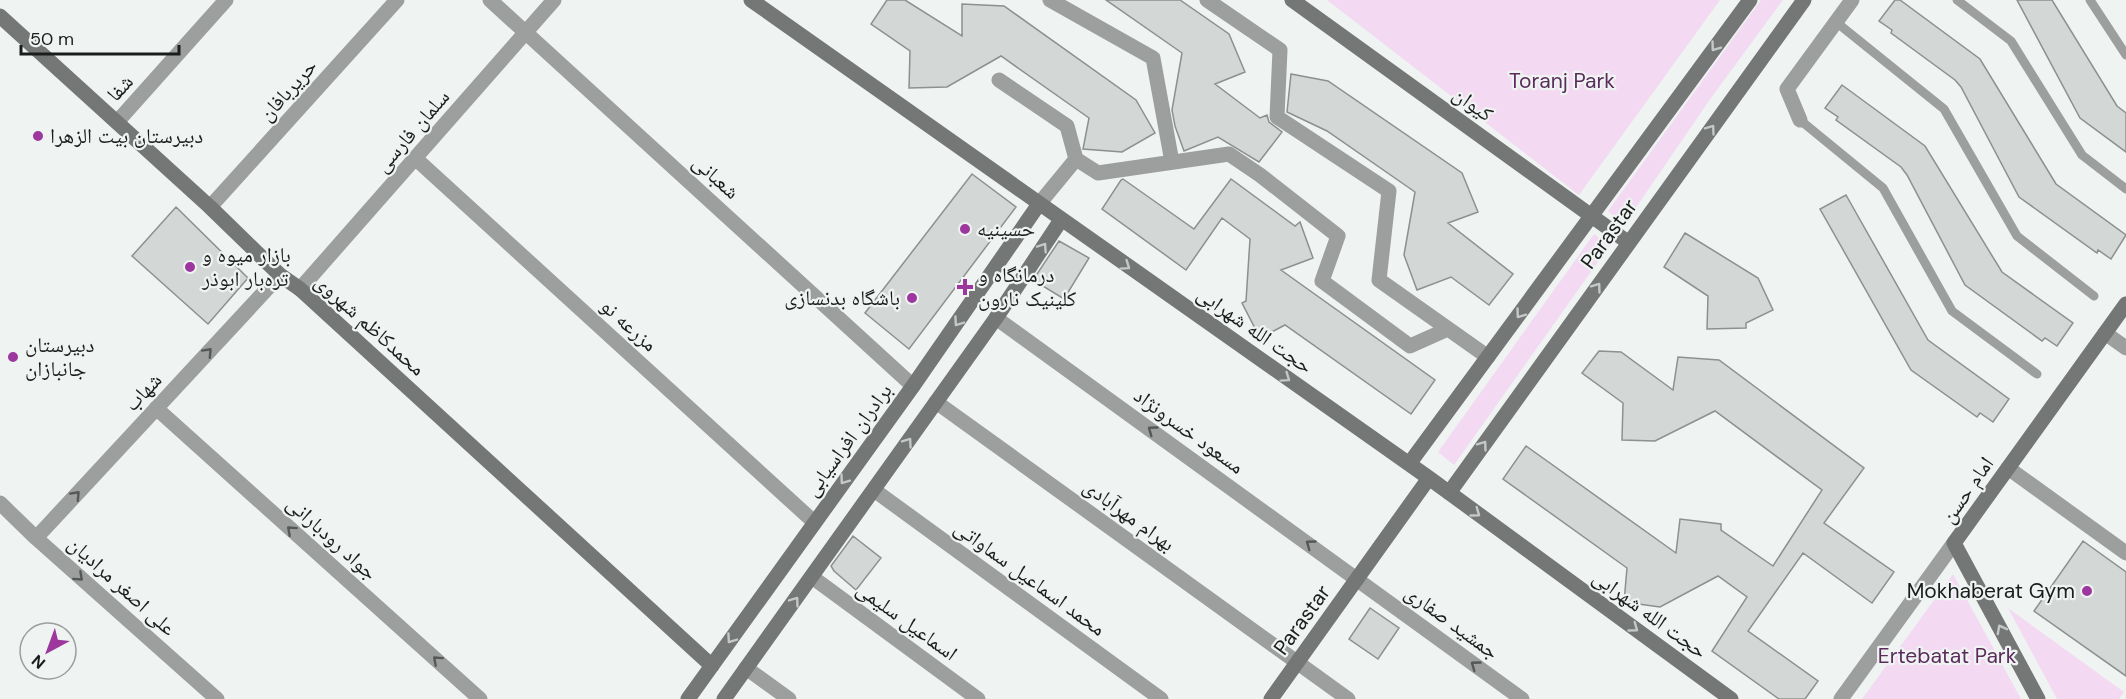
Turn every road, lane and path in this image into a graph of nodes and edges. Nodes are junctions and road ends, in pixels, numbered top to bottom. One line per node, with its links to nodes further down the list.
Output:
1 (226, 0): 20 (street, شفا)
2 (398, 0): 26 (street, حریربافان)
3 (490, 0): 16 (street, شعبانی)
4 (554, 0): 16 (street, سلمان فارسی)
5 (751, 0): 25 (street, حجت الله شهرابی)
6 (1050, 0): 23 (street)
7 (1208, 0): 35 (street)
8 (1292, 0): 27 (street, کیوان)
9 (1750, 0): 27 (street, Parastar, one-way to 27)
10 (1804, 0): 29 (street, Parastar, one-way to 10)
11 (1852, 0): 15 (street)
12 (1957, 0): 24 (lane)
13 (2090, 0): 17 (lane)
14 (0, 16): 20 (street, محمدکاظم شهروی)
15 (1836, 22): 19 (street); 32 (lane)
16 (526, 32): 21 (street, سلمان فارسی); 40 (street, شعبانی)
17 (2126, 55)
18 (999, 80): 22 (street)
19 (1800, 120): 39 (lane)
20 (117, 122): 26 (street, محمدکاظم شهروی)
21 (415, 158): 31 (street, سلمان فارسی); 49 (street, مزرعه نو)
22 (1076, 159): 23 (street); 25 (street)
23 (1172, 162): 35 (street)
24 (2126, 189)
25 (1039, 204): 28 (street, حجت الله شهرابی); 40 (street, برادران افراسیابی, one-way to 40)
26 (210, 207): 30 (street, محمدکاظم شهروی)
27 (1591, 216): 29 (street, کیوان); 38 (street, Parastar, one-way to 38)
28 (1061, 220): 34 (street, one-way to 28); 43 (street, حجت الله شهرابی, one-way to 43)
29 (1629, 243): 47 (street, Parastar, one-way to 29)
30 (280, 275): 31 (street, محمدکاظم شهروی); 42 (street, شهاب, one-way to 30)
31 (300, 289): 56 (street, محمدکاظم شهروی)
32 (2094, 296)
33 (2126, 304): 36 (street, امام حسن)
34 (996, 318): 41 (street); 54 (street, مسعود خسرونژاد, one-way to 34)
35 (1449, 329): 38 (street)
36 (2105, 333): 37 (street); 44 (street, امام حسن)
37 (2126, 348)
38 (1488, 357): 43 (street, Parastar)
39 (2037, 374)
40 (914, 386): 49 (street, برادران افراسیابی, one-way to 49)
41 (936, 402): 46 (street, one-way to 41); 55 (street, بهرام مهرآبادی)
42 (156, 408): 50 (street, شهاب, one-way to 42); 59 (street, جواد رودبارانی, one-way to 42)
43 (1409, 464): 45 (street, حجت الله شهرابی)
44 (2008, 468): 51 (street, امام حسن); 52 (street)
45 (1429, 478): 47 (street, حجت الله شهرابی); 54 (street, Parastar)
46 (874, 490): 53 (street); 64 (street, محمد اسماعیل سماواتی)
47 (1449, 492): 68 (street, حجت الله شهرابی, one-way to 68)
48 (0, 503): 50 (street, علی اصغر مرادیان)
49 (814, 522): 56 (street, برادران افراسیابی, one-way to 56)
50 (36, 538): 58 (street, علی اصغر مرادیان, one-way to 58)
51 (1954, 543): 69 (street, امام حسن); 70 (street, one-way to 51)
52 (2126, 553)
53 (812, 578): 57 (street, one-way to 53); 63 (street, اسماعیل سلیمی)
54 (1357, 579): 55 (street, Parastar); 67 (street, جمشید صفاری, one-way to 54)
55 (1298, 662): 65 (street, Parastar); 66 (street, بهرام مهرآبادی)
56 (712, 666): 60 (street, برادران افراسیابی)
57 (746, 668): 61 (street); 62 (street)
58 (217, 699)
59 (480, 699)
60 (688, 699)
61 (724, 699)
62 (789, 699)
63 (978, 699)
64 (1161, 699)
65 (1271, 699)
66 (1348, 699)
67 (1522, 699)
68 (1731, 699)
69 (1841, 699)
70 (2038, 699)

